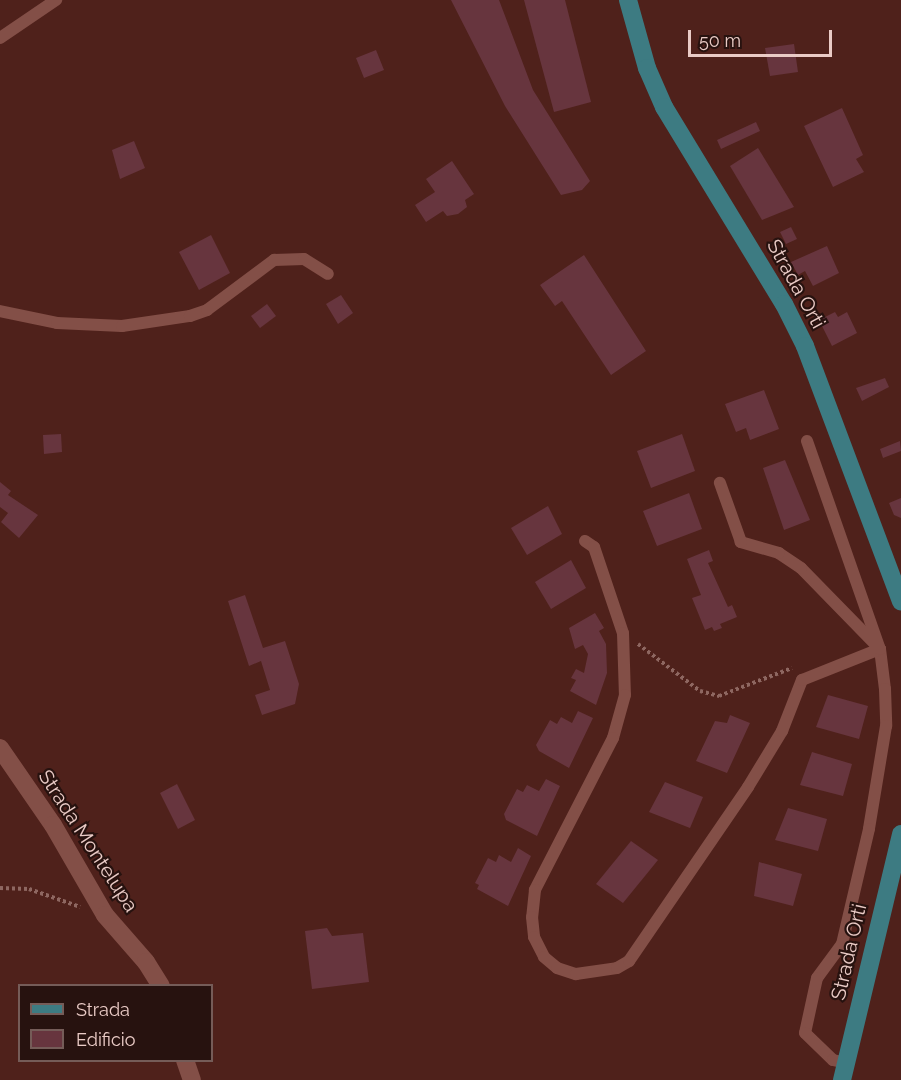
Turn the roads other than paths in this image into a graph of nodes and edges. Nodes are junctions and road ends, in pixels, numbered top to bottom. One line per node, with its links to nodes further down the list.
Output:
1 (56, 0): 3 (lane)
2 (628, 0): 9 (main road, Strada Orti)
3 (0, 38)
4 (328, 274): 5 (lane)
5 (0, 311)
6 (807, 441): 10 (lane)
7 (720, 483): 10 (lane)
8 (585, 541): 10 (lane)
9 (901, 602)
10 (880, 649): 15 (lane)
11 (0, 748): 13 (street, Strada Montelupa)
12 (901, 834): 15 (main road, Strada Orti)
13 (159, 984)
14 (186, 1062): 16 (street)
15 (844, 1072)
16 (192, 1080)

